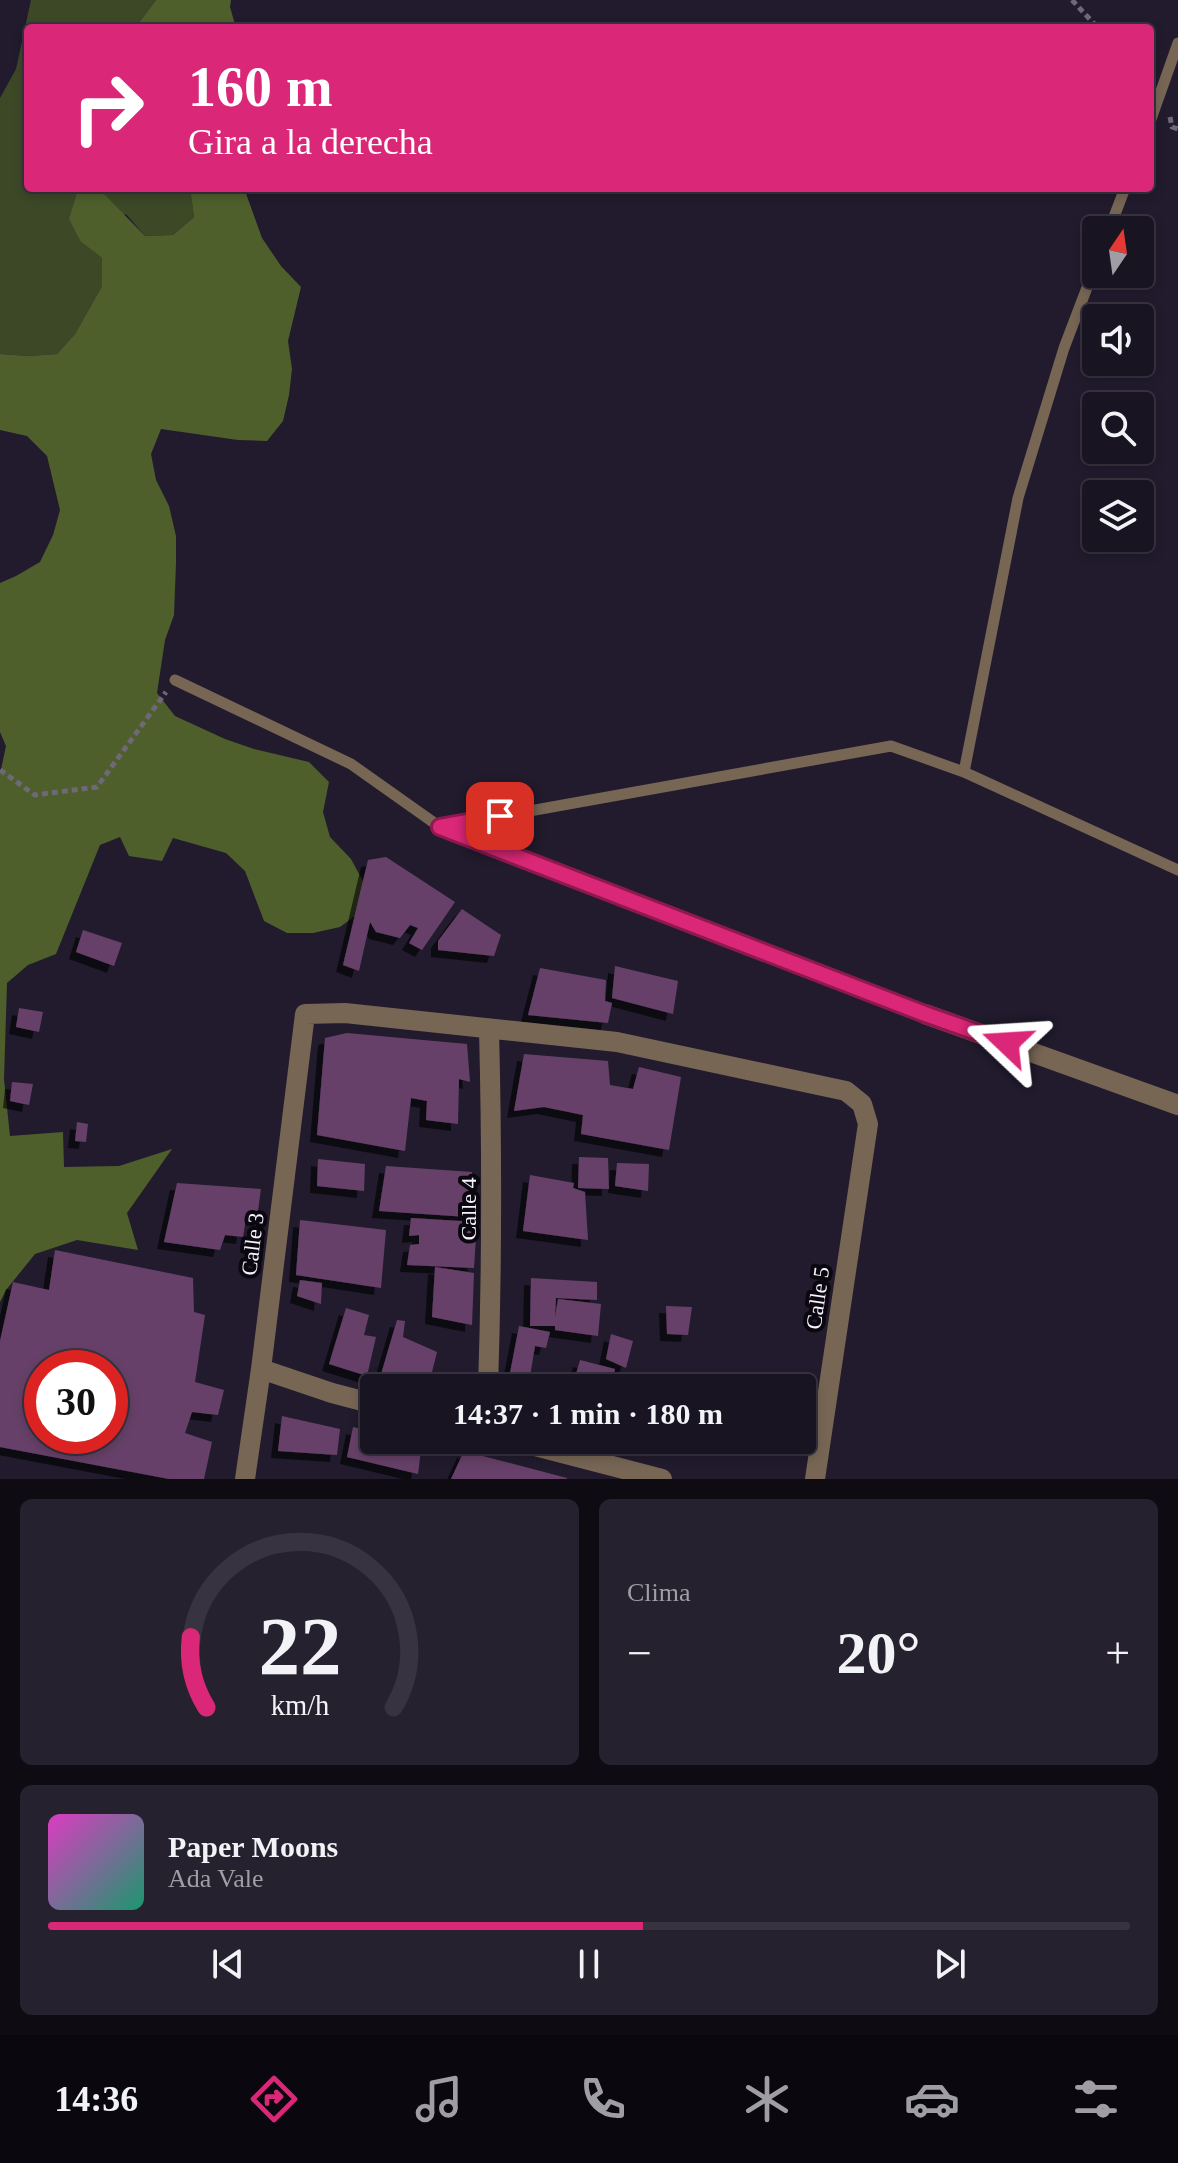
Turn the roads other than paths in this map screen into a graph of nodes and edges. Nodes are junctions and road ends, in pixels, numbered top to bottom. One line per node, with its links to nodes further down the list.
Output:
1 (1178, 43): 2 (lane)
2 (1154, 111)
3 (1123, 192): 4 (lane)
4 (1114, 216)
5 (1087, 288): 7 (lane)
6 (175, 680): 8 (lane)
7 (964, 772): 8 (lane); 9 (lane)
8 (440, 827): 10 (lane)
9 (1178, 870)
10 (925, 1014): 12 (street)
11 (489, 1029): 13 (street, Calle 3); 14 (street, Calle 4); 19 (street, Calle 5)
12 (1176, 1098)
13 (261, 1369): 15 (street); 17 (street, Calle 3)
14 (488, 1374)
15 (360, 1400)
16 (566, 1454): 18 (street)
17 (245, 1479)
18 (662, 1479)
19 (815, 1479)

